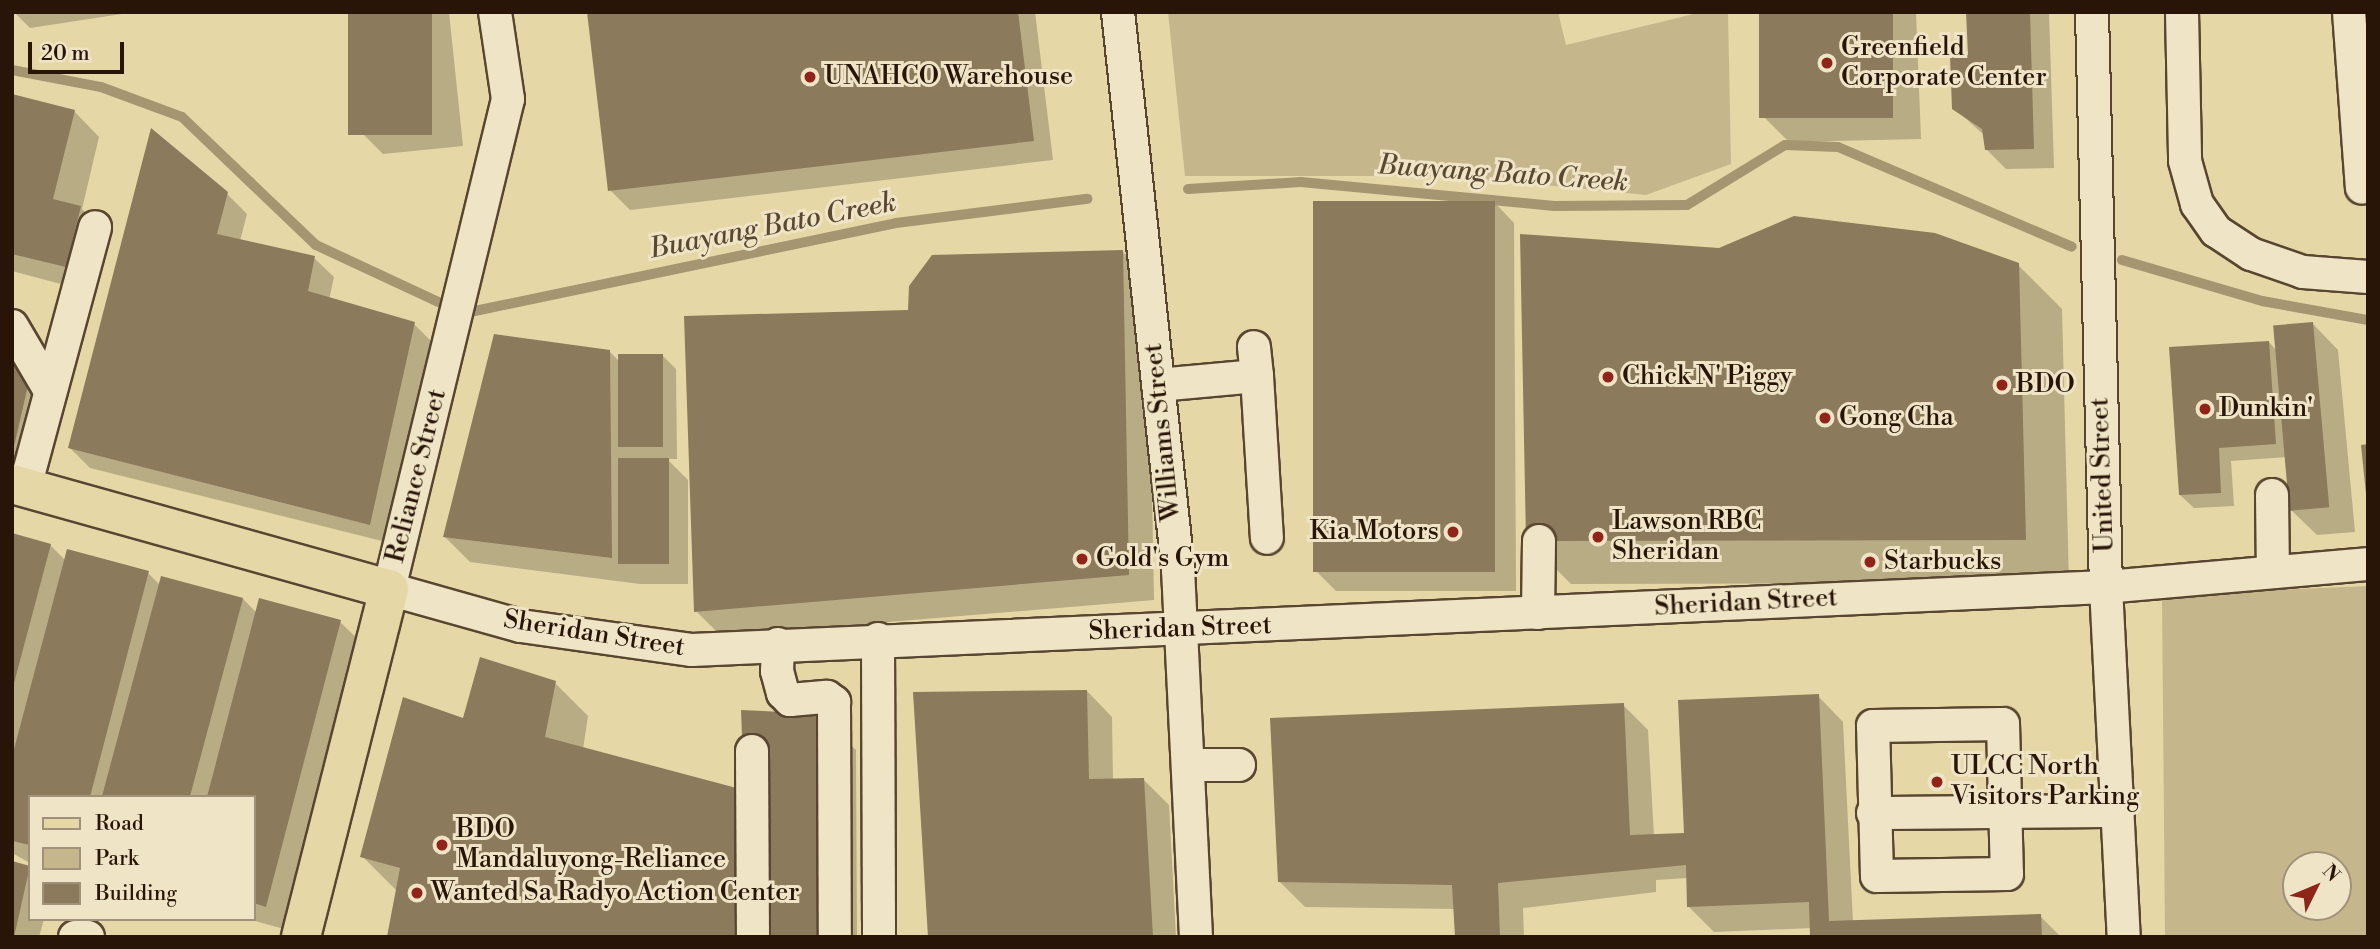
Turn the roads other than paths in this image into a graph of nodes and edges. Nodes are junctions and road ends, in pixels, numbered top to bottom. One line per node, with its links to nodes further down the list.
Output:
1 (495, 12): 19 (street, Reliance Street)
2 (1118, 12): 10 (street, Williams Street)
3 (2092, 12): 18 (street, United Street)
4 (2182, 12): 8 (street)
5 (2349, 12): 6 (street)
6 (2362, 188)
7 (95, 227): 11 (street)
8 (2368, 278)
9 (12, 326): 11 (street)
10 (1158, 385): 14 (street); 21 (street, Williams Street)
11 (49, 389): 12 (street)
12 (18, 485): 19 (main road, Sheridan Street)
13 (2272, 495): 17 (street)
14 (1267, 538)
15 (1539, 541): 20 (street)
16 (2368, 564): 17 (street, Sheridan Street)
17 (2273, 572): 18 (street, Sheridan Street)
18 (2106, 587): 20 (street, Sheridan Street); 28 (street, United Street)
19 (389, 589): 23 (street, Sheridan Street); 32 (main road, Reliance Street)
20 (1538, 613): 21 (street, Sheridan Street)
21 (1182, 630): 22 (street, Sheridan Street); 25 (street, Williams Street)
22 (878, 639): 23 (street, Sheridan Street); 35 (street)
23 (778, 644): 34 (street)
24 (752, 751): 33 (street)
25 (1189, 765): 26 (street); 36 (street, Williams Street)
26 (1239, 765)
27 (2005, 810): 28 (street); 29 (street); 29 (street); 29 (street)
28 (2118, 811): 37 (street, United Street)
29 (1873, 813)
30 (75, 937): 31 (street)
31 (88, 937)
32 (301, 937)
33 (753, 937)
34 (835, 937)
35 (879, 937)
36 (1196, 937)
37 (2124, 937)

